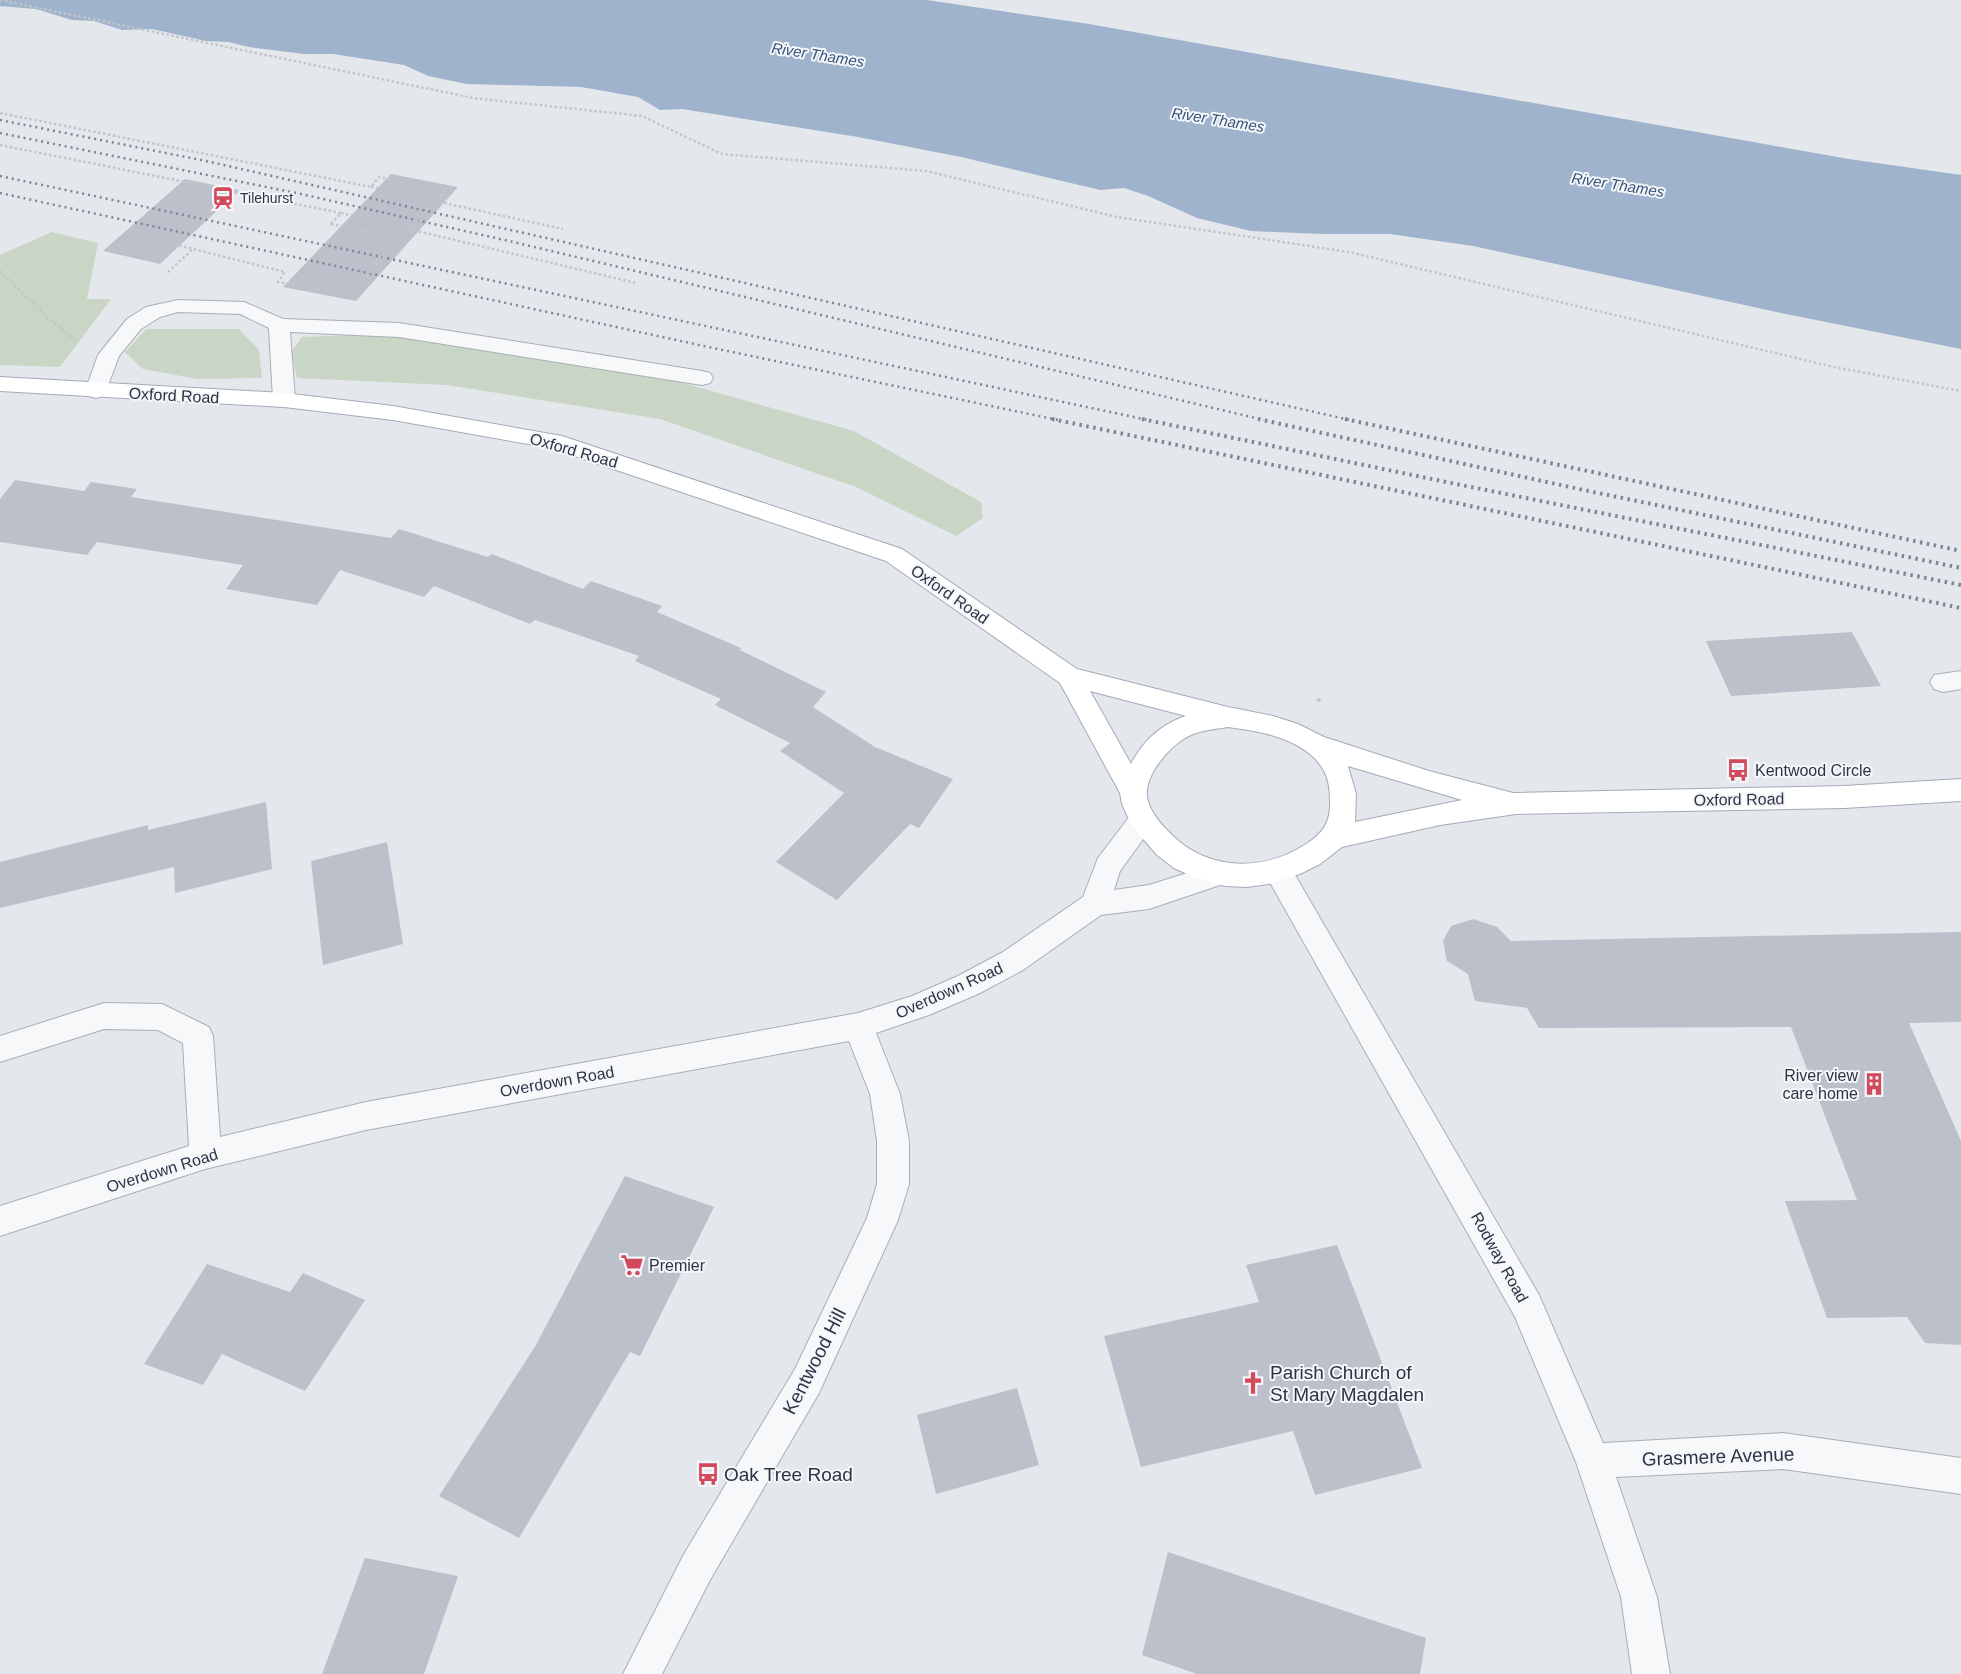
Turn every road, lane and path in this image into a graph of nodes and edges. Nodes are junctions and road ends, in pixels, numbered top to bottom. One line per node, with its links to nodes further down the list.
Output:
1 (0, 0): 18 (path)
2 (0, 113): 4 (path)
3 (0, 145): 5 (path)
4 (371, 186): 6 (path); 7 (path, bridge)
5 (341, 213): 7 (path); 10 (path)
6 (563, 229)
7 (402, 239): 12 (path, bridge)
8 (137, 240): 11 (path)
9 (0, 271): 14 (path)
10 (636, 283)
11 (322, 290)
12 (349, 295)
13 (279, 325): 14 (street); 15 (street); 19 (street)
14 (106, 365): 17 (street)
15 (702, 378)
16 (0, 384): 17 (main road, Oxford Road)
17 (96, 391): 19 (main road, Oxford Road)
18 (1961, 391)
19 (284, 400): 20 (main road, Oxford Road)
20 (1069, 676): 21 (main road, Oxford Road); 24 (main road, Oxford Road)
21 (1228, 717): 22 (main road); 24 (main road)
22 (1312, 744): 25 (main road, Oxford Road); 27 (main road)
23 (1961, 790): 25 (main road, Oxford Road)
24 (1133, 792): 26 (main road, Oxford Road)
25 (1516, 803): 27 (main road, Oxford Road)
26 (1143, 820): 29 (main road, Oxford Road); 30 (street)
27 (1334, 838): 28 (main road, Oxford Road)
28 (1278, 871): 29 (main road, Oxford Road); 35 (street, Rodway Road)
29 (1219, 874): 30 (street, Overdown Road)
30 (1095, 904): 31 (street, Overdown Road)
31 (858, 1026): 33 (street, Overdown Road); 37 (street, Kentwood Hill)
32 (0, 1050): 33 (street)
33 (204, 1155): 34 (street, Overdown Road)
34 (0, 1220)
35 (1593, 1461): 36 (street, Grasmere Avenue); 38 (street, Rodway Road)
36 (1961, 1476)
37 (642, 1674)
38 (1651, 1674)

